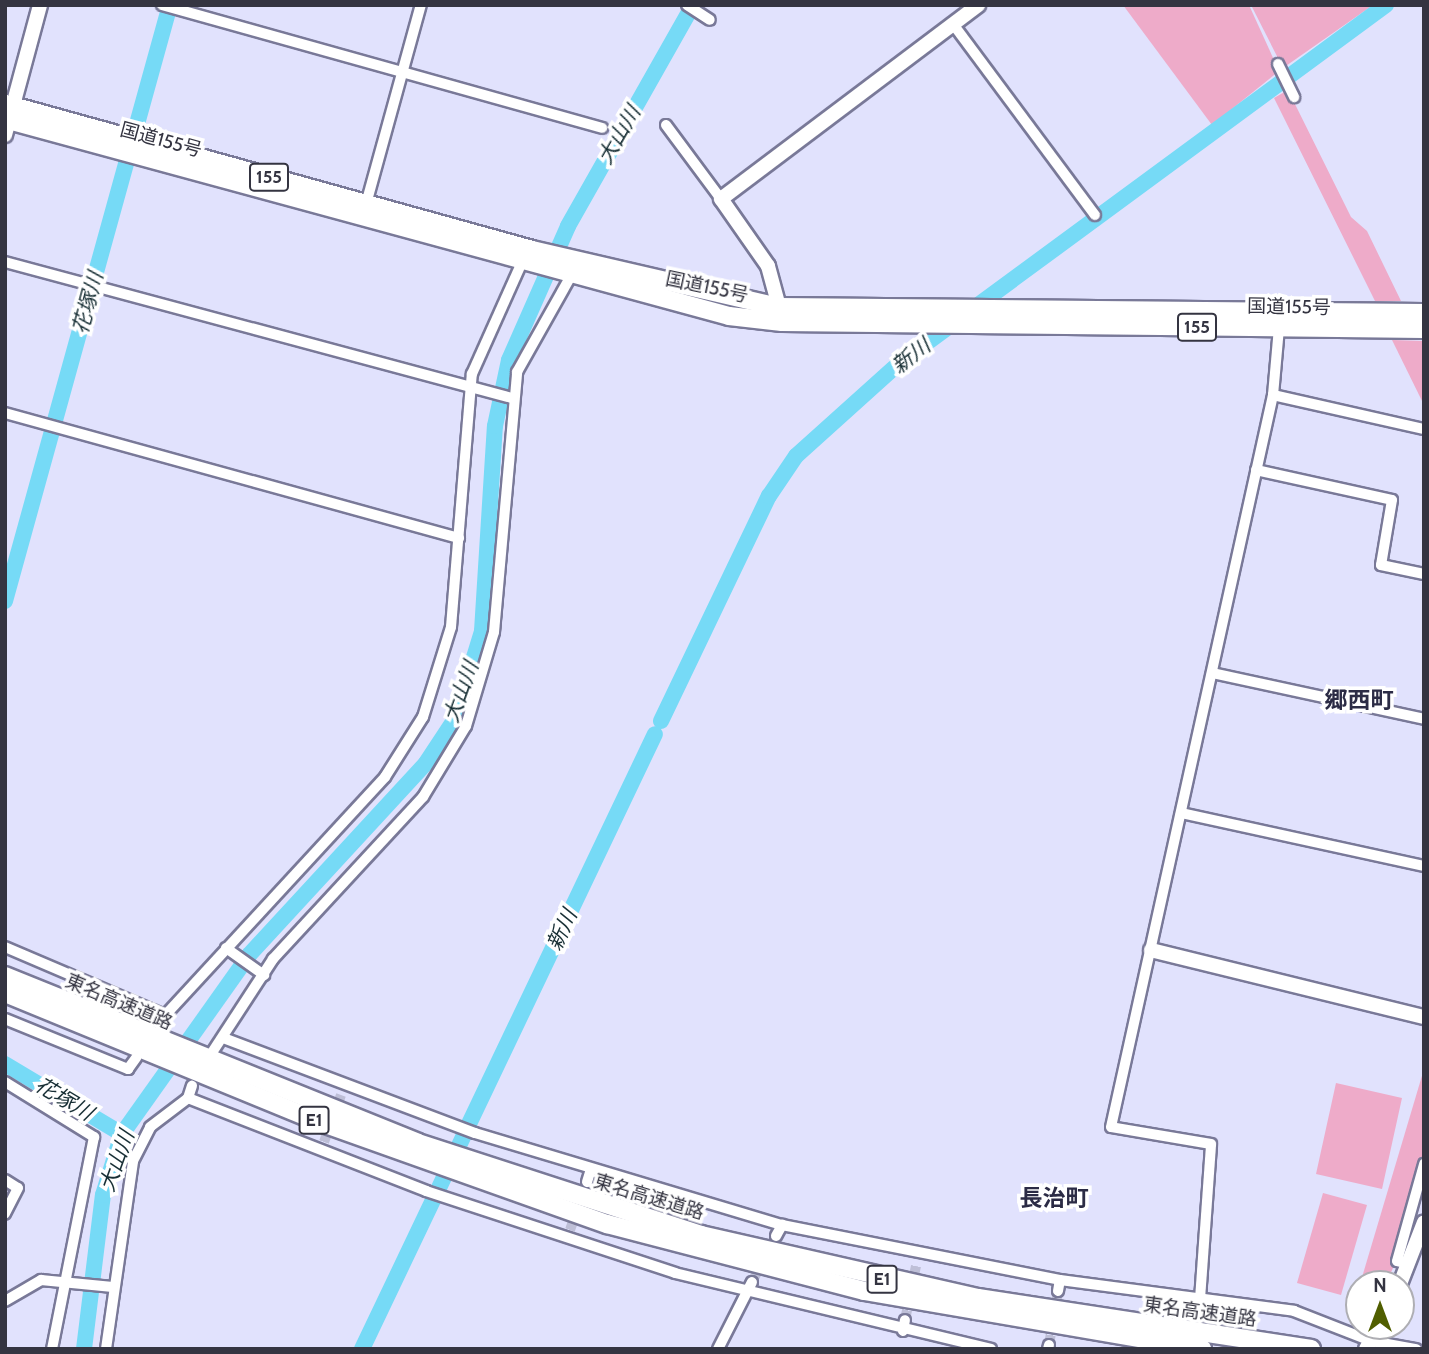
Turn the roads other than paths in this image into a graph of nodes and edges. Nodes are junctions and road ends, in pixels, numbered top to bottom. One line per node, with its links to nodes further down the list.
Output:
1 (40, 5): 11 (street)
2 (162, 5): 9 (street)
3 (421, 5): 9 (street)
4 (687, 5): 6 (street)
5 (978, 5): 7 (street)
6 (707, 18)
7 (954, 24): 14 (street); 16 (street)
8 (1278, 64): 10 (street)
9 (403, 73): 13 (street); 15 (street)
10 (1294, 97)
11 (8, 117): 15 (highway, 国道155号 / 155); 17 (highway, 国道155号 / 155)
12 (666, 125): 14 (street)
13 (601, 128)
14 (721, 200): 21 (street)
15 (366, 204): 17 (highway, 国道155号 / 155)
16 (1095, 215)
17 (528, 255): 19 (highway, 国道155号 / 155); 25 (street)
18 (5, 262): 25 (street)
19 (576, 268): 21 (highway, 国道155号 / 155); 27 (street)
20 (1424, 313): 22 (highway, 国道155号 / 155)
21 (781, 315): 22 (highway, 国道155号 / 155); 22 (highway, 国道155号 / 155)
22 (968, 318): 23 (highway, 国道155号 / 155)
23 (1279, 328): 24 (highway, 国道155号 / 155); 26 (street)
24 (1424, 329)
25 (473, 391): 27 (street); 31 (street)
26 (1273, 395): 29 (street); 30 (street)
27 (509, 397): 40 (street)
28 (5, 413): 31 (street)
29 (1424, 429)
30 (1256, 470): 32 (street); 33 (street)
31 (459, 538): 38 (street)
32 (1424, 574)
33 (1212, 673): 34 (street); 35 (street)
34 (1424, 719)
35 (1181, 813): 36 (street); 39 (street)
36 (1424, 866)
37 (5, 947): 38 (street)
38 (228, 949): 40 (street)
39 (1151, 950): 43 (street); 65 (street)
40 (262, 974): 45 (street)
41 (5, 976): 46 (highway, 東名高速道路 / E1)
42 (5, 993): 46 (highway, 東名高速道路 / E1)
43 (1424, 1017)
44 (5, 1019): 46 (street)
45 (226, 1039): 47 (street); 55 (street)
46 (149, 1051): 47 (highway, 東名高速道路 / E1)
47 (200, 1067): 49 (street); 51 (highway, 東名高速道路 / E1)
48 (6, 1083): 60 (street)
49 (188, 1098): 62 (street); 64 (street)
50 (1424, 1164): 57 (street)
51 (462, 1167): 73 (highway, 東名高速道路 / E1); 74 (highway, 東名高速道路 / E1)
52 (5, 1180): 53 (street)
53 (5, 1214)
54 (1424, 1222): 57 (street)
55 (782, 1225): 56 (street); 59 (street)
56 (776, 1236)
57 (1409, 1264): 58 (street)
58 (1406, 1270)
59 (1060, 1280): 63 (street); 65 (street)
60 (72, 1282): 62 (street); 66 (street); 69 (street)
61 (752, 1282): 64 (street)
62 (108, 1287): 70 (street)
63 (1058, 1291)
64 (747, 1293): 71 (street); 72 (street)
65 (1200, 1299): 67 (street); 68 (street)
66 (5, 1301)
67 (1193, 1313)
68 (1368, 1345): 75 (street)
69 (52, 1349)
70 (106, 1349)
71 (718, 1349)
72 (991, 1349)
73 (1202, 1349)
74 (1311, 1349)
75 (1416, 1349)

